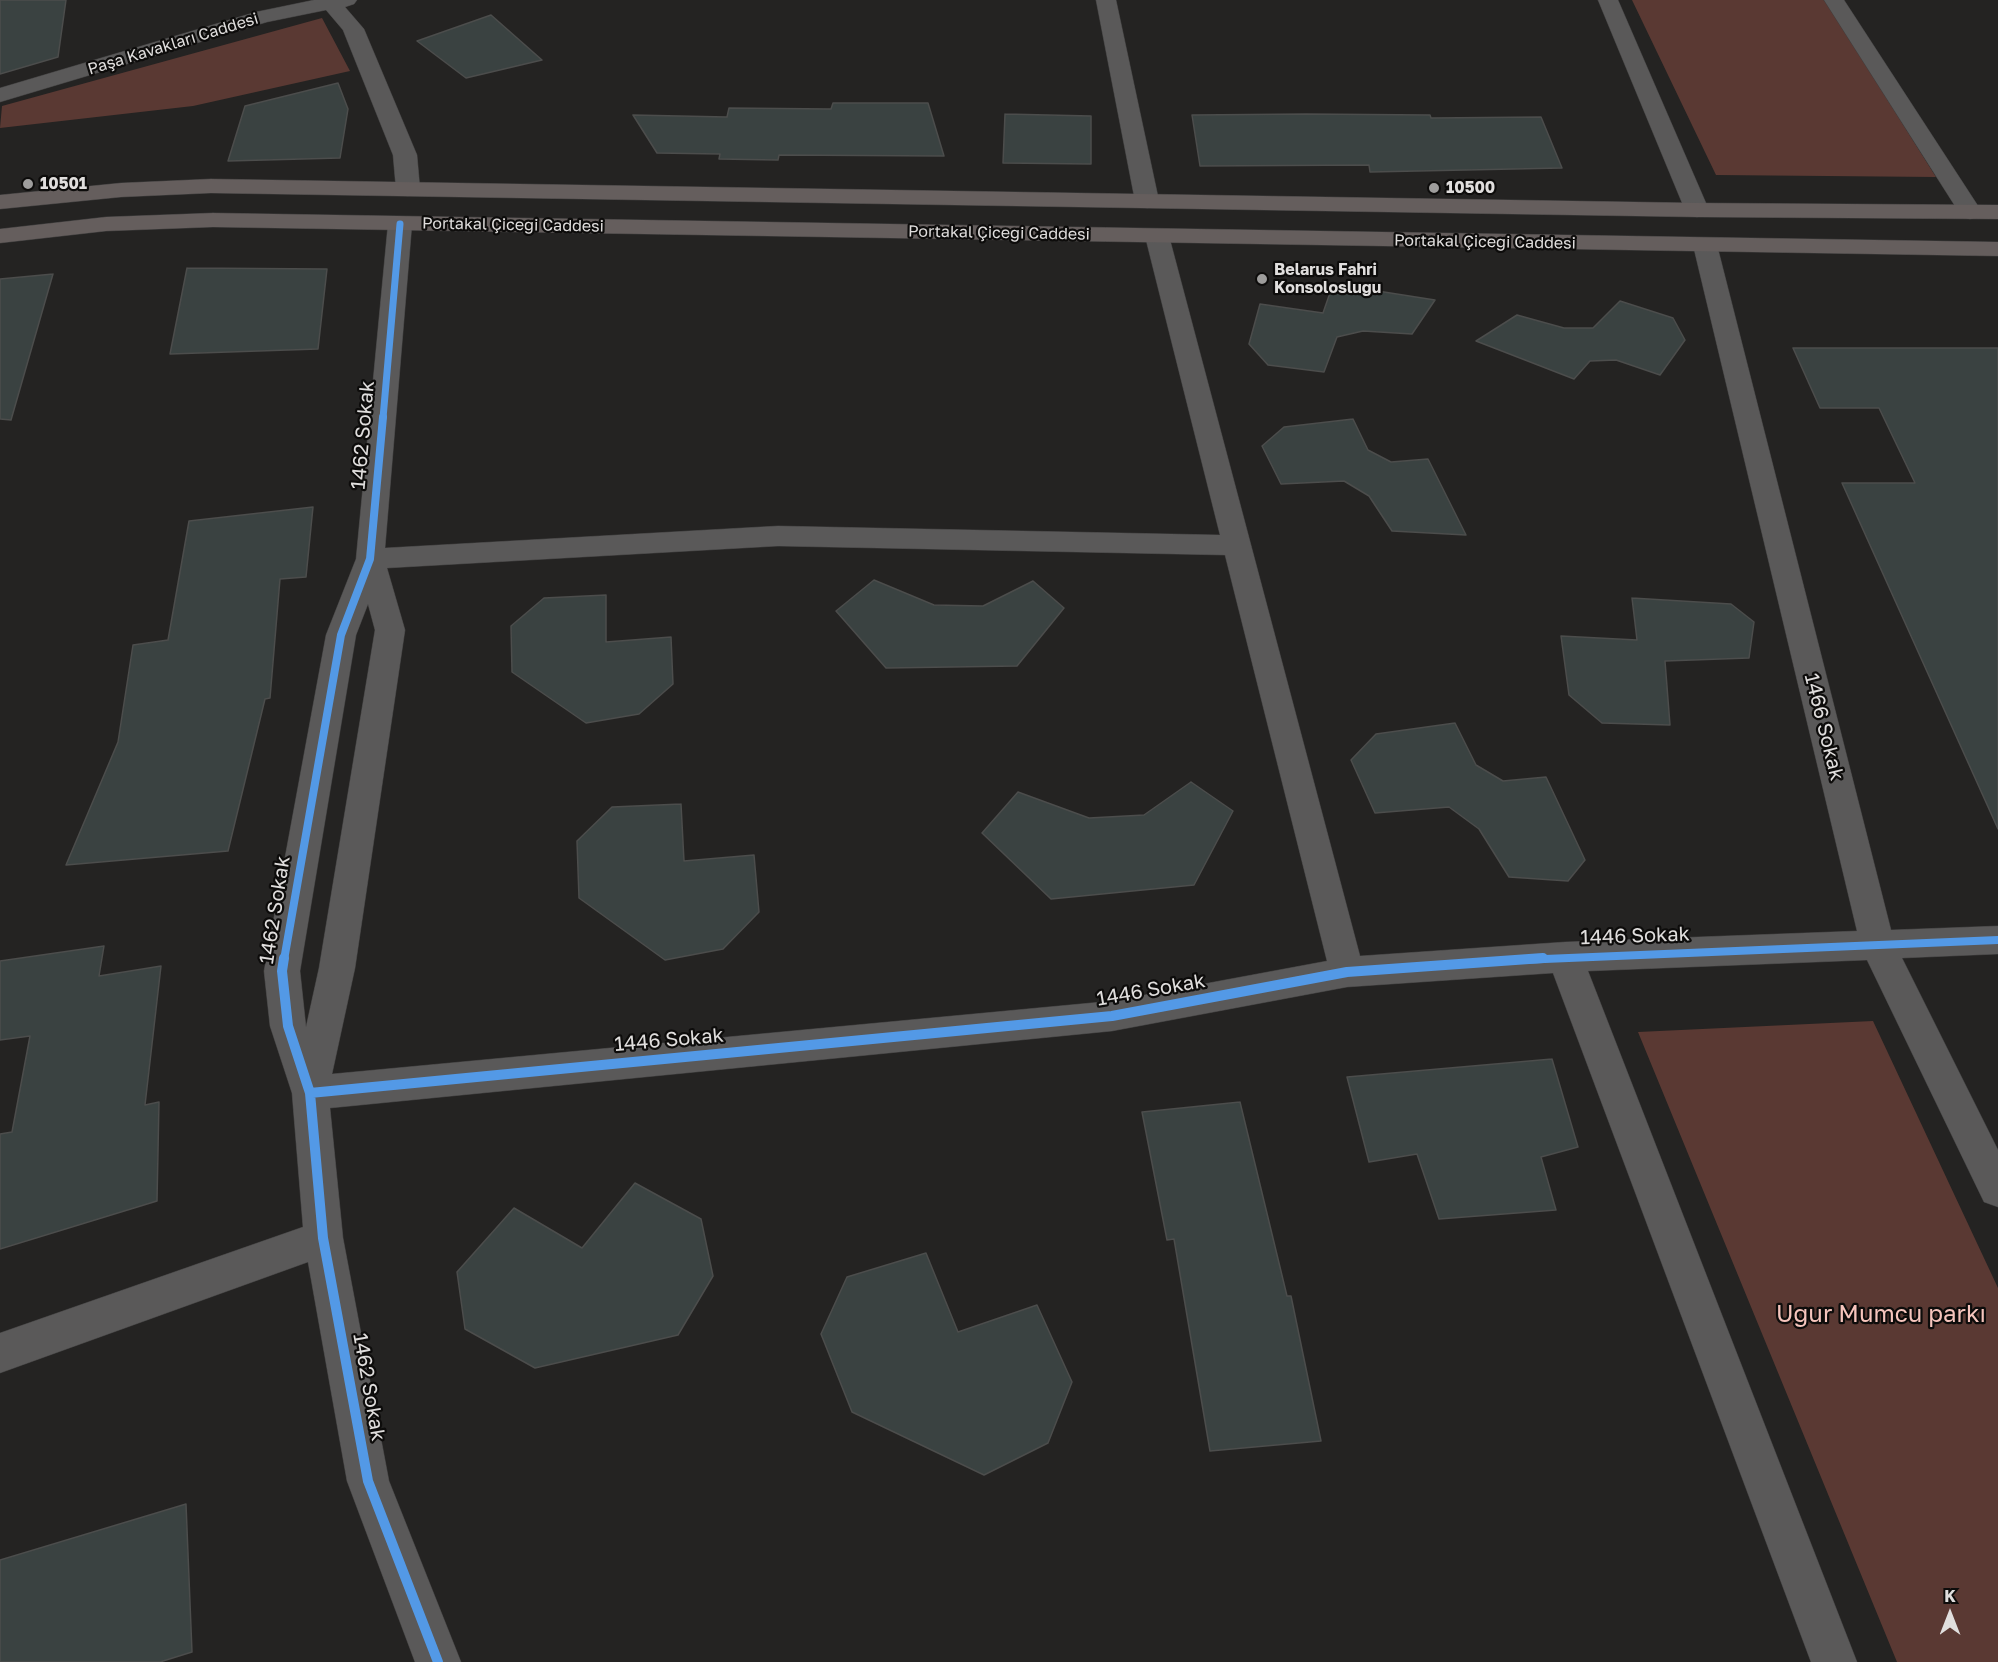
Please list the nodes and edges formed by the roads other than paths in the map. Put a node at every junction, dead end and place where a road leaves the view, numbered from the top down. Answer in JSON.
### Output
{"nodes":[{"id":1,"x":1106,"y":0,"type":"edge"},
{"id":2,"x":1608,"y":0,"type":"edge"},
{"id":3,"x":1834,"y":0,"type":"edge"},
{"id":4,"x":336,"y":1,"type":"edge"},
{"id":5,"x":0,"y":95,"type":"edge"},
{"id":6,"x":408,"y":189,"type":"junction"},
{"id":7,"x":1147,"y":201,"type":"junction"},
{"id":8,"x":0,"y":202,"type":"edge"},
{"id":9,"x":1697,"y":210,"type":"junction"},
{"id":10,"x":1970,"y":212,"type":"junction"},
{"id":11,"x":1998,"y":212,"type":"edge"},
{"id":12,"x":400,"y":224,"type":"junction"},
{"id":13,"x":0,"y":236,"type":"edge"},
{"id":14,"x":1157,"y":236,"type":"junction"},
{"id":15,"x":1705,"y":245,"type":"junction"},
{"id":16,"x":1998,"y":249,"type":"edge"},
{"id":17,"x":1237,"y":546,"type":"junction"},
{"id":18,"x":370,"y":559,"type":"junction"},
{"id":19,"x":1998,"y":940,"type":"edge"},
{"id":20,"x":1877,"y":944,"type":"junction"},
{"id":21,"x":1566,"y":957,"type":"junction"},
{"id":22,"x":1347,"y":972,"type":"junction"},
{"id":23,"x":309,"y":1093,"type":"junction"},
{"id":24,"x":1998,"y":1189,"type":"edge"},
{"id":25,"x":323,"y":1238,"type":"junction"},
{"id":26,"x":0,"y":1353,"type":"edge"},
{"id":27,"x":438,"y":1662,"type":"edge"},
{"id":28,"x":1834,"y":1662,"type":"edge"}],
"edges":[{"from":1,"to":7,"type":"street"},
{"from":2,"to":9,"type":"street"},
{"from":3,"to":10,"type":"street"},
{"from":4,"to":5,"type":"street","name":"Paşa Kavakları Caddesi"},
{"from":4,"to":6,"type":"street"},
{"from":6,"to":7,"type":"main road","name":"Portakal Çiceği Caddesi"},
{"from":6,"to":8,"type":"main road","name":"Portakal Çiceği Caddesi"},
{"from":7,"to":9,"type":"main road","name":"Portakal Çiceği Caddesi"},
{"from":9,"to":10,"type":"main road","name":"Portakal Çiceği Caddesi"},
{"from":10,"to":11,"type":"main road","name":"Portakal Çiceği Caddesi"},
{"from":12,"to":13,"type":"main road","name":"Portakal Çiceği Caddesi"},
{"from":12,"to":14,"type":"main road","name":"Portakal Çiceği Caddesi"},
{"from":12,"to":18,"type":"street","name":"1462 Sokak"},
{"from":14,"to":15,"type":"main road","name":"Portakal Çiceği Caddesi"},
{"from":14,"to":17,"type":"street"},
{"from":15,"to":16,"type":"main road","name":"Portakal Çiceği Caddesi"},
{"from":15,"to":20,"type":"street","name":"1466 Sokak"},
{"from":17,"to":18,"type":"street"},
{"from":17,"to":22,"type":"street"},
{"from":18,"to":23,"type":"street","name":"1462 Sokak"},
{"from":18,"to":23,"type":"street","name":"1462 Sokak"},
{"from":19,"to":20,"type":"street","name":"1446 Sokak"},
{"from":20,"to":21,"type":"street","name":"1446 Sokak"},
{"from":20,"to":24,"type":"street","name":"1466 Sokak"},
{"from":21,"to":22,"type":"street","name":"1446 Sokak"},
{"from":21,"to":28,"type":"street"},
{"from":22,"to":23,"type":"street","name":"1446 Sokak"},
{"from":23,"to":25,"type":"street","name":"1462 Sokak"},
{"from":25,"to":26,"type":"street"},
{"from":25,"to":27,"type":"street","name":"1462 Sokak"}]}
